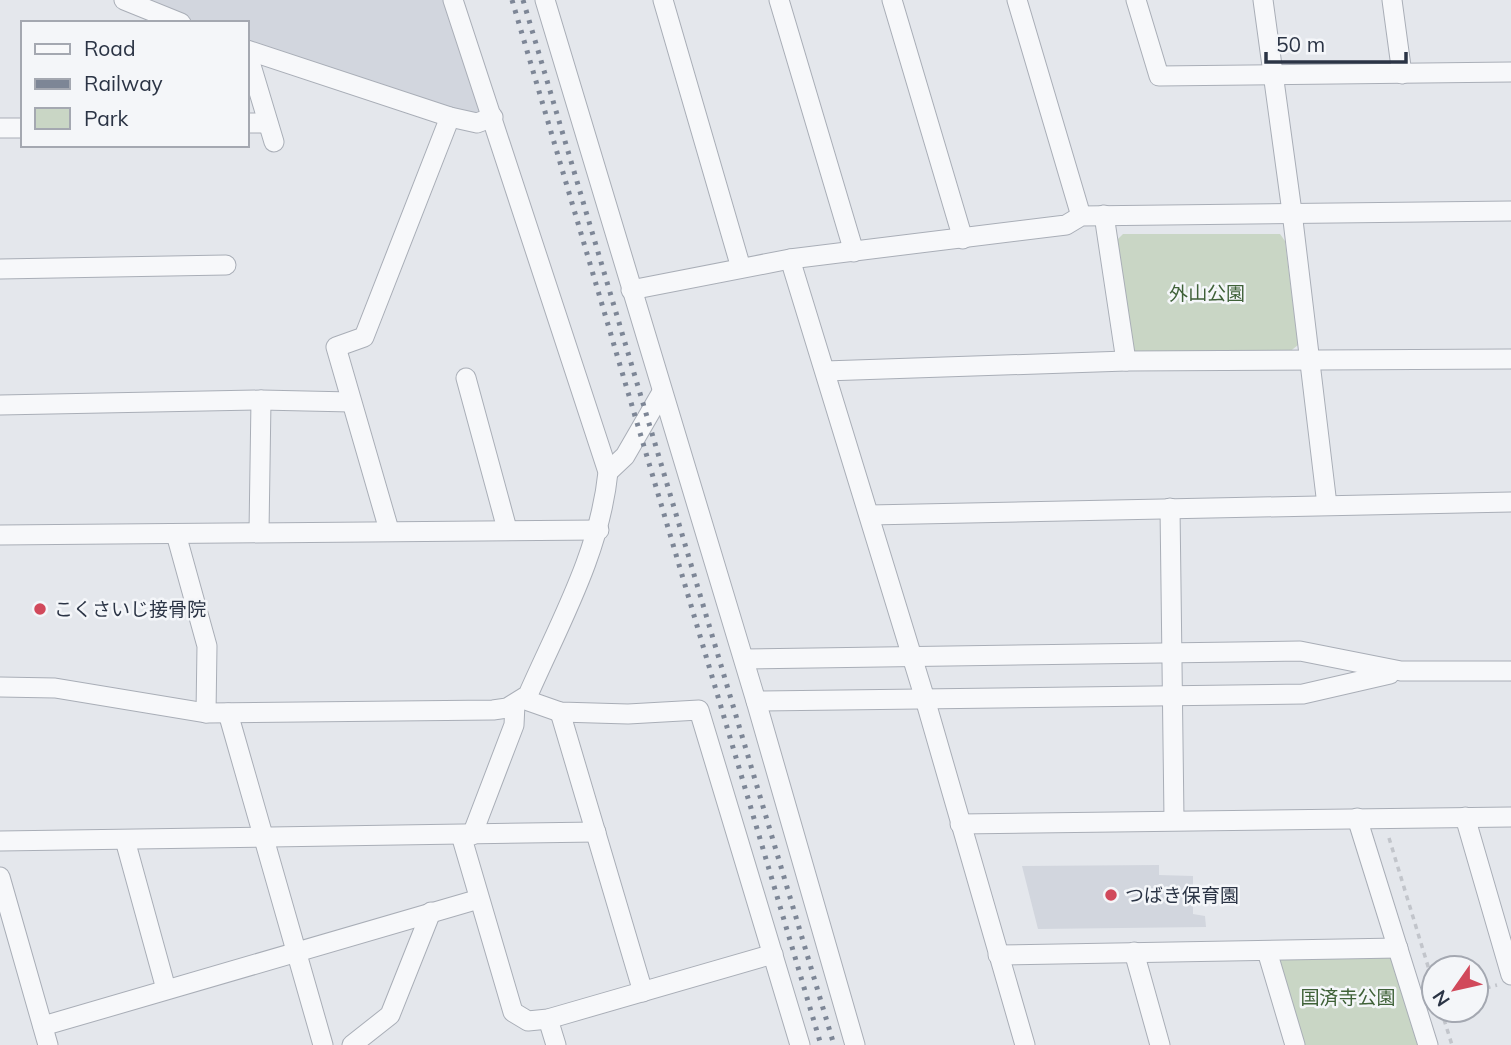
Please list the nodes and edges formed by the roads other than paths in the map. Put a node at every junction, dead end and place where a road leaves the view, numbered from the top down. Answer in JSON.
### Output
{"nodes":[{"id":1,"x":124,"y":0,"type":"edge"},
{"id":2,"x":453,"y":0,"type":"edge"},
{"id":3,"x":545,"y":0,"type":"edge"},
{"id":4,"x":663,"y":0,"type":"edge"},
{"id":5,"x":779,"y":0,"type":"edge"},
{"id":6,"x":892,"y":0,"type":"edge"},
{"id":7,"x":1017,"y":0,"type":"edge"},
{"id":8,"x":1136,"y":0,"type":"edge"},
{"id":9,"x":1263,"y":0,"type":"edge"},
{"id":10,"x":1392,"y":0,"type":"edge"},
{"id":11,"x":176,"y":21,"type":"edge"},
{"id":12,"x":248,"y":51,"type":"edge"},
{"id":13,"x":248,"y":54,"type":"edge"},
{"id":14,"x":1511,"y":72,"type":"edge"},
{"id":15,"x":1402,"y":74,"type":"junction"},
{"id":16,"x":1272,"y":75,"type":"junction"},
{"id":17,"x":450,"y":117,"type":"junction"},
{"id":18,"x":493,"y":117,"type":"junction"},
{"id":19,"x":248,"y":123,"type":"edge"},
{"id":20,"x":0,"y":128,"type":"edge"},
{"id":21,"x":21,"y":128,"type":"edge"},
{"id":22,"x":1511,"y":211,"type":"edge"},
{"id":23,"x":1292,"y":212,"type":"junction"},
{"id":24,"x":1104,"y":215,"type":"junction"},
{"id":25,"x":1081,"y":216,"type":"junction"},
{"id":26,"x":963,"y":239,"type":"junction"},
{"id":27,"x":854,"y":252,"type":"junction"},
{"id":28,"x":790,"y":259,"type":"junction"},
{"id":29,"x":226,"y":265,"type":"dead end"},
{"id":30,"x":741,"y":268,"type":"junction"},
{"id":31,"x":0,"y":269,"type":"edge"},
{"id":32,"x":631,"y":290,"type":"junction"},
{"id":33,"x":1511,"y":359,"type":"edge"},
{"id":34,"x":1308,"y":361,"type":"junction"},
{"id":35,"x":1126,"y":362,"type":"junction"},
{"id":36,"x":825,"y":371,"type":"junction"},
{"id":37,"x":466,"y":378,"type":"dead end"},
{"id":38,"x":662,"y":392,"type":"junction"},
{"id":39,"x":261,"y":400,"type":"junction"},
{"id":40,"x":351,"y":402,"type":"junction"},
{"id":41,"x":0,"y":405,"type":"edge"},
{"id":42,"x":608,"y":472,"type":"junction"},
{"id":43,"x":1511,"y":502,"type":"edge"},
{"id":44,"x":1326,"y":505,"type":"junction"},
{"id":45,"x":1170,"y":508,"type":"junction"},
{"id":46,"x":869,"y":515,"type":"junction"},
{"id":47,"x":507,"y":529,"type":"junction"},
{"id":48,"x":389,"y":530,"type":"junction"},
{"id":49,"x":599,"y":530,"type":"junction"},
{"id":50,"x":259,"y":532,"type":"junction"},
{"id":51,"x":176,"y":534,"type":"junction"},
{"id":52,"x":0,"y":535,"type":"edge"},
{"id":53,"x":1172,"y":653,"type":"junction"},
{"id":54,"x":911,"y":656,"type":"junction"},
{"id":55,"x":744,"y":659,"type":"junction"},
{"id":56,"x":1401,"y":671,"type":"junction"},
{"id":57,"x":1511,"y":671,"type":"edge"},
{"id":58,"x":0,"y":687,"type":"edge"},
{"id":59,"x":1174,"y":697,"type":"junction"},
{"id":60,"x":925,"y":699,"type":"junction"},
{"id":61,"x":519,"y":701,"type":"junction"},
{"id":62,"x":756,"y":701,"type":"junction"},
{"id":63,"x":560,"y":712,"type":"junction"},
{"id":64,"x":206,"y":713,"type":"junction"},
{"id":65,"x":228,"y":713,"type":"junction"},
{"id":66,"x":1465,"y":817,"type":"junction"},
{"id":67,"x":1511,"y":817,"type":"edge"},
{"id":68,"x":1357,"y":818,"type":"junction"},
{"id":69,"x":1174,"y":820,"type":"junction"},
{"id":70,"x":960,"y":824,"type":"junction"},
{"id":71,"x":596,"y":832,"type":"junction"},
{"id":72,"x":467,"y":835,"type":"junction"},
{"id":73,"x":262,"y":836,"type":"junction"},
{"id":74,"x":125,"y":840,"type":"junction"},
{"id":75,"x":0,"y":841,"type":"edge"},
{"id":76,"x":0,"y":877,"type":"edge"},
{"id":77,"x":480,"y":898,"type":"junction"},
{"id":78,"x":431,"y":912,"type":"junction"},
{"id":79,"x":1398,"y":948,"type":"junction"},
{"id":80,"x":1267,"y":950,"type":"junction"},
{"id":81,"x":296,"y":951,"type":"junction"},
{"id":82,"x":1134,"y":952,"type":"junction"},
{"id":83,"x":773,"y":954,"type":"junction"},
{"id":84,"x":999,"y":955,"type":"junction"},
{"id":85,"x":1505,"y":980,"type":"edge"},
{"id":86,"x":166,"y":989,"type":"junction"},
{"id":87,"x":643,"y":992,"type":"junction"},
{"id":88,"x":548,"y":1019,"type":"junction"},
{"id":89,"x":46,"y":1036,"type":"edge"},
{"id":90,"x":323,"y":1045,"type":"edge"},
{"id":91,"x":352,"y":1045,"type":"edge"},
{"id":92,"x":556,"y":1045,"type":"edge"},
{"id":93,"x":800,"y":1045,"type":"edge"},
{"id":94,"x":855,"y":1045,"type":"edge"},
{"id":95,"x":1025,"y":1045,"type":"edge"},
{"id":96,"x":1160,"y":1045,"type":"edge"},
{"id":97,"x":1295,"y":1045,"type":"edge"},
{"id":98,"x":1428,"y":1045,"type":"edge"}],
"edges":[{"from":1,"to":11,"type":"street"},
{"from":2,"to":18,"type":"street"},
{"from":3,"to":32,"type":"street"},
{"from":4,"to":30,"type":"street"},
{"from":5,"to":27,"type":"street"},
{"from":6,"to":26,"type":"street"},
{"from":7,"to":25,"type":"street"},
{"from":8,"to":16,"type":"street"},
{"from":9,"to":16,"type":"street"},
{"from":10,"to":15,"type":"street"},
{"from":12,"to":17,"type":"street"},
{"from":13,"to":19,"type":"street"},
{"from":14,"to":15,"type":"street"},
{"from":15,"to":16,"type":"street"},
{"from":16,"to":23,"type":"street"},
{"from":17,"to":18,"type":"street"},
{"from":17,"to":40,"type":"street"},
{"from":18,"to":42,"type":"street"},
{"from":20,"to":21,"type":"street"},
{"from":22,"to":23,"type":"street"},
{"from":23,"to":24,"type":"street"},
{"from":23,"to":34,"type":"street"},
{"from":24,"to":25,"type":"street"},
{"from":24,"to":35,"type":"street"},
{"from":25,"to":26,"type":"street"},
{"from":26,"to":27,"type":"street"},
{"from":27,"to":28,"type":"street"},
{"from":28,"to":30,"type":"street"},
{"from":28,"to":36,"type":"street"},
{"from":29,"to":31,"type":"street"},
{"from":30,"to":32,"type":"street"},
{"from":32,"to":38,"type":"street"},
{"from":33,"to":34,"type":"street"},
{"from":34,"to":35,"type":"street"},
{"from":34,"to":44,"type":"street"},
{"from":35,"to":36,"type":"street"},
{"from":36,"to":46,"type":"street"},
{"from":37,"to":47,"type":"street"},
{"from":38,"to":42,"type":"street"},
{"from":38,"to":55,"type":"street"},
{"from":39,"to":40,"type":"street"},
{"from":39,"to":41,"type":"street"},
{"from":39,"to":50,"type":"street"},
{"from":40,"to":48,"type":"street"},
{"from":42,"to":49,"type":"street"},
{"from":43,"to":44,"type":"street"},
{"from":44,"to":45,"type":"street"},
{"from":45,"to":46,"type":"street"},
{"from":45,"to":53,"type":"street"},
{"from":46,"to":54,"type":"street"},
{"from":47,"to":48,"type":"street"},
{"from":47,"to":49,"type":"street"},
{"from":48,"to":50,"type":"street"},
{"from":49,"to":61,"type":"street"},
{"from":50,"to":51,"type":"street"},
{"from":51,"to":52,"type":"street"},
{"from":51,"to":64,"type":"street"},
{"from":53,"to":54,"type":"street"},
{"from":53,"to":56,"type":"street"},
{"from":53,"to":59,"type":"street"},
{"from":54,"to":55,"type":"street"},
{"from":54,"to":60,"type":"street"},
{"from":55,"to":62,"type":"street"},
{"from":56,"to":57,"type":"street"},
{"from":56,"to":59,"type":"street"},
{"from":58,"to":64,"type":"street"},
{"from":59,"to":60,"type":"street"},
{"from":59,"to":69,"type":"street"},
{"from":60,"to":62,"type":"street"},
{"from":60,"to":70,"type":"street"},
{"from":61,"to":63,"type":"street"},
{"from":61,"to":65,"type":"street"},
{"from":61,"to":72,"type":"street"},
{"from":62,"to":94,"type":"street"},
{"from":63,"to":71,"type":"street"},
{"from":63,"to":83,"type":"street"},
{"from":64,"to":65,"type":"street"},
{"from":65,"to":73,"type":"street"},
{"from":66,"to":67,"type":"street"},
{"from":66,"to":68,"type":"street"},
{"from":66,"to":85,"type":"street"},
{"from":68,"to":69,"type":"street"},
{"from":68,"to":79,"type":"street"},
{"from":69,"to":70,"type":"street"},
{"from":70,"to":84,"type":"street"},
{"from":71,"to":72,"type":"street"},
{"from":71,"to":87,"type":"street"},
{"from":72,"to":73,"type":"street"},
{"from":72,"to":77,"type":"street"},
{"from":73,"to":74,"type":"street"},
{"from":73,"to":81,"type":"street"},
{"from":74,"to":75,"type":"street"},
{"from":74,"to":86,"type":"street"},
{"from":76,"to":89,"type":"street"},
{"from":77,"to":78,"type":"street"},
{"from":77,"to":88,"type":"street"},
{"from":78,"to":81,"type":"street"},
{"from":78,"to":91,"type":"street"},
{"from":79,"to":80,"type":"street"},
{"from":79,"to":98,"type":"street"},
{"from":80,"to":82,"type":"street"},
{"from":80,"to":97,"type":"street"},
{"from":81,"to":86,"type":"street"},
{"from":81,"to":90,"type":"street"},
{"from":82,"to":84,"type":"street"},
{"from":82,"to":96,"type":"street"},
{"from":83,"to":87,"type":"street"},
{"from":83,"to":93,"type":"street"},
{"from":84,"to":95,"type":"street"},
{"from":86,"to":89,"type":"street"},
{"from":87,"to":88,"type":"street"},
{"from":88,"to":92,"type":"street"}]}
